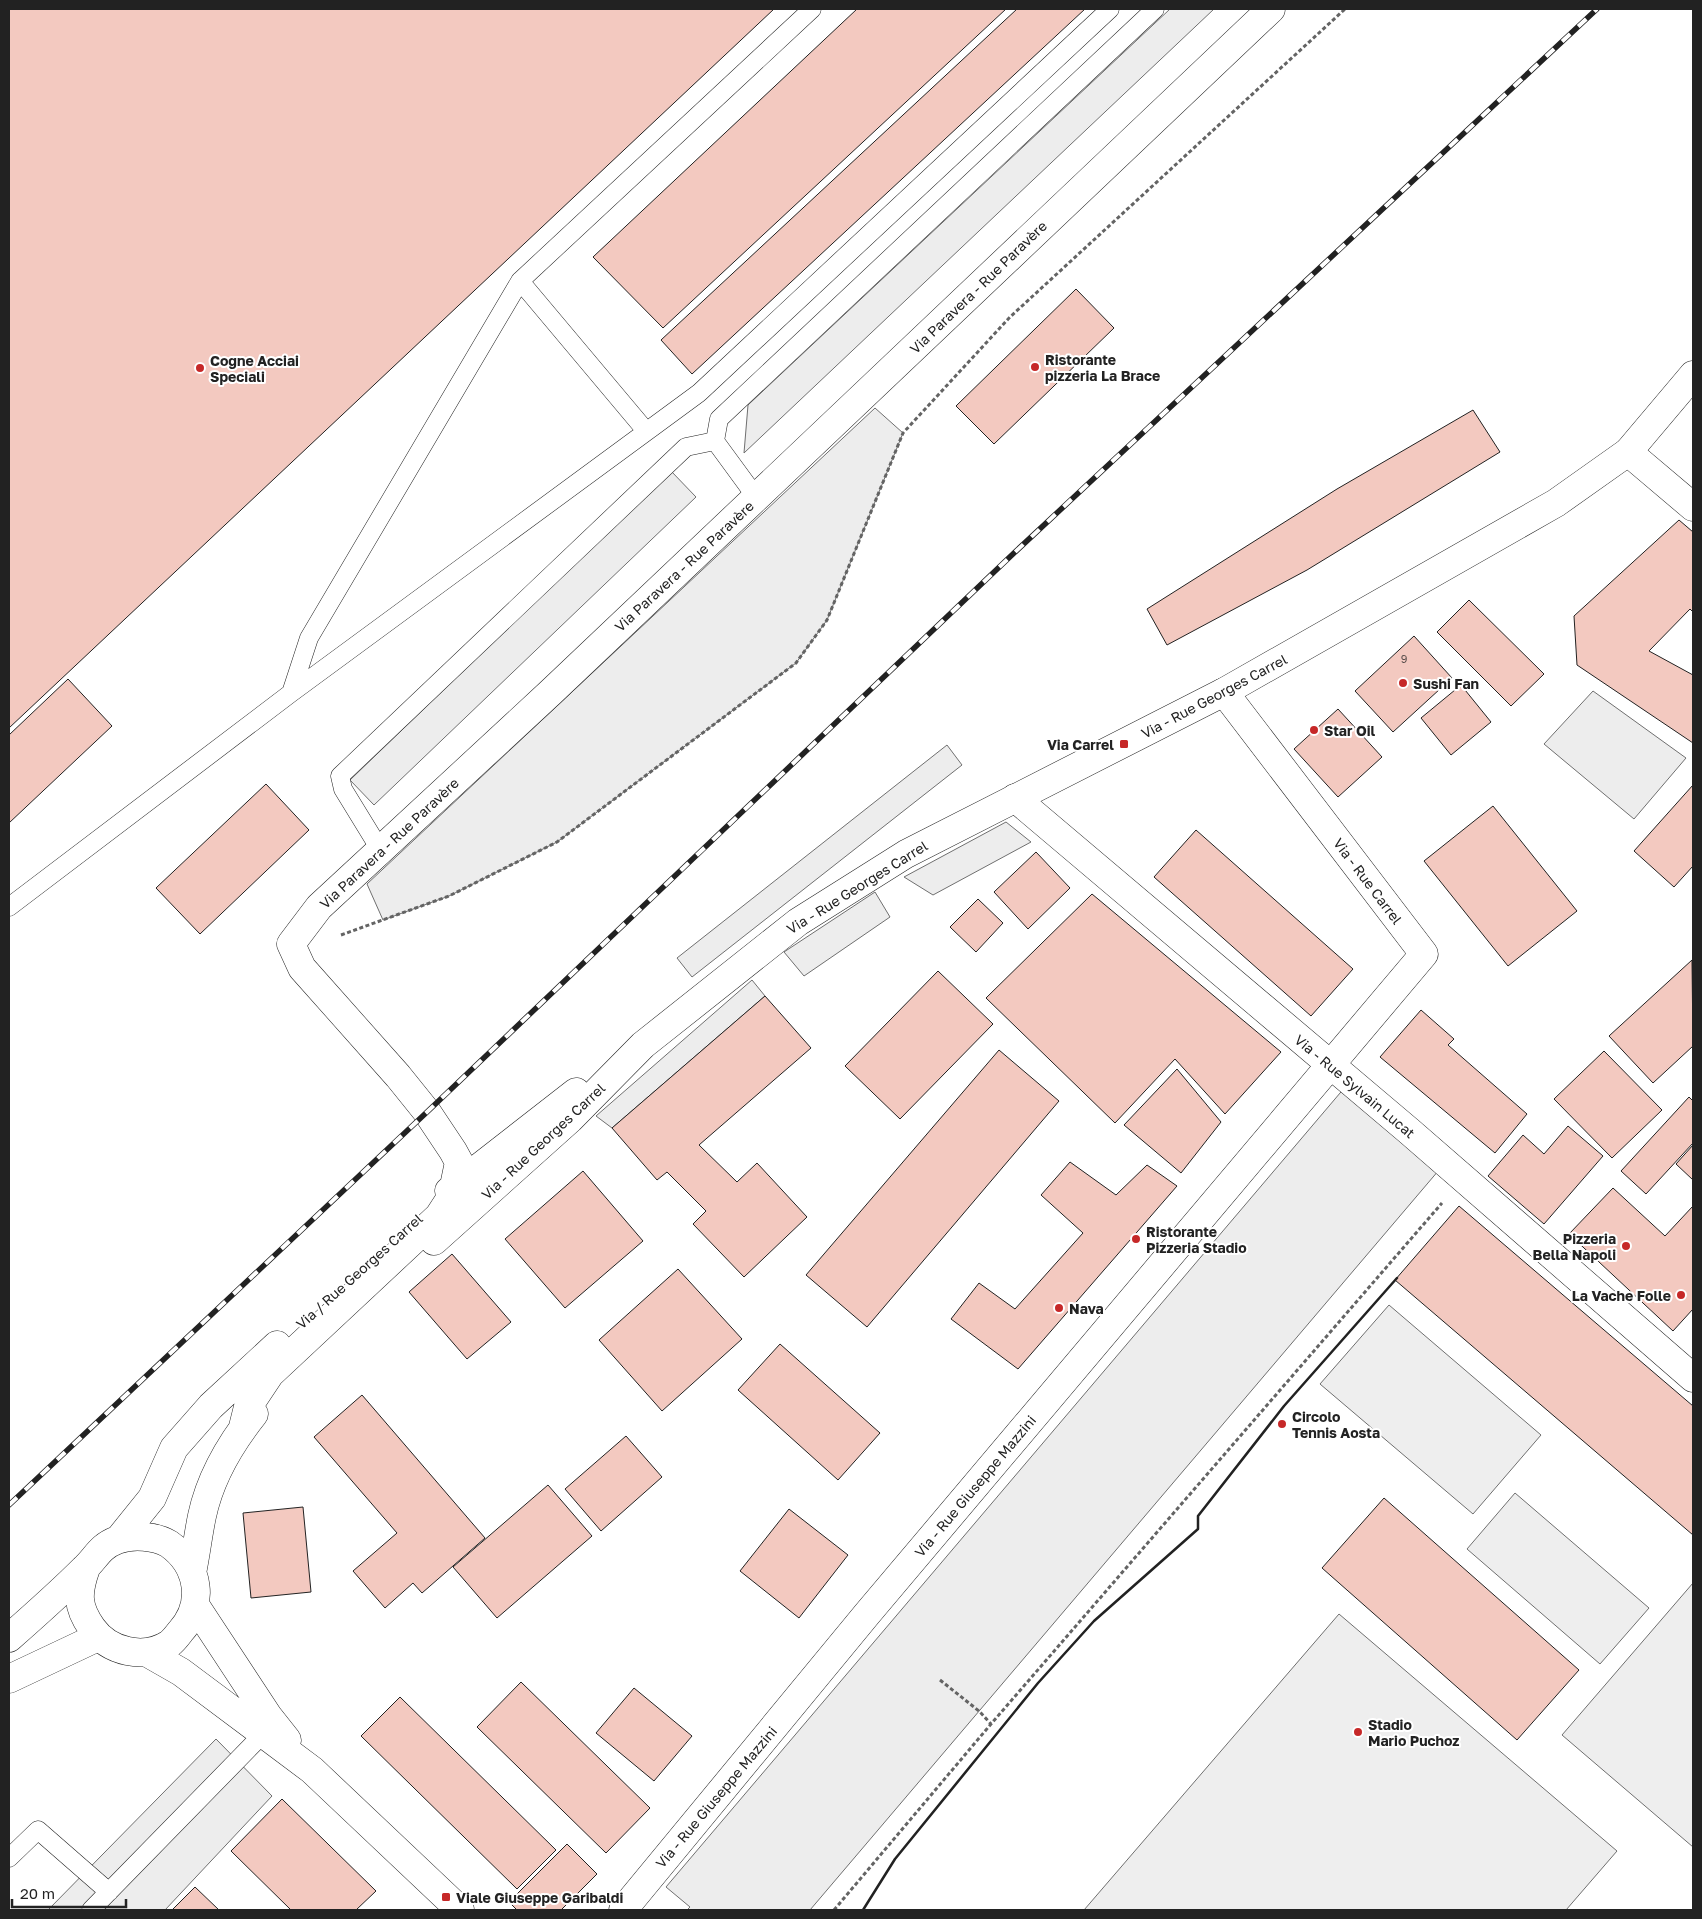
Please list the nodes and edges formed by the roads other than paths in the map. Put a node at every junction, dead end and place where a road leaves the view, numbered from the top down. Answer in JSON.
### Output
{"nodes":[{"id":1,"x":812,"y":9,"type":"edge"},
{"id":2,"x":1110,"y":9,"type":"edge"},
{"id":3,"x":1155,"y":9,"type":"edge"},
{"id":4,"x":1271,"y":9,"type":"edge"},
{"id":5,"x":520,"y":281,"type":"junction"},
{"id":6,"x":1693,"y":376,"type":"edge"},
{"id":7,"x":646,"y":431,"type":"junction"},
{"id":8,"x":715,"y":441,"type":"junction"},
{"id":9,"x":1628,"y":452,"type":"junction"},
{"id":10,"x":756,"y":497,"type":"junction"},
{"id":11,"x":1693,"y":508,"type":"edge"},
{"id":12,"x":1224,"y":692,"type":"junction"},
{"id":13,"x":291,"y":693,"type":"junction"},
{"id":14,"x":1015,"y":798,"type":"junction"},
{"id":15,"x":381,"y":851,"type":"junction"},
{"id":16,"x":9,"y":907,"type":"edge"},
{"id":17,"x":643,"y":1045,"type":"junction"},
{"id":18,"x":1331,"y":1065,"type":"junction"},
{"id":19,"x":524,"y":1132,"type":"junction"},
{"id":20,"x":453,"y":1151,"type":"junction"},
{"id":21,"x":454,"y":1187,"type":"junction"},
{"id":22,"x":1692,"y":1375,"type":"edge"},
{"id":23,"x":243,"y":1427,"type":"junction"},
{"id":24,"x":119,"y":1539,"type":"junction"},
{"id":25,"x":86,"y":1568,"type":"junction"},
{"id":26,"x":192,"y":1573,"type":"junction"},
{"id":27,"x":195,"y":1605,"type":"junction"},
{"id":28,"x":98,"y":1637,"type":"junction"},
{"id":29,"x":9,"y":1638,"type":"edge"},
{"id":30,"x":146,"y":1652,"type":"junction"},
{"id":31,"x":9,"y":1679,"type":"edge"},
{"id":32,"x":262,"y":1734,"type":"junction"},
{"id":33,"x":312,"y":1770,"type":"junction"},
{"id":34,"x":9,"y":1858,"type":"edge"},
{"id":35,"x":109,"y":1892,"type":"junction"},
{"id":36,"x":91,"y":1910,"type":"edge"},
{"id":37,"x":460,"y":1910,"type":"edge"},
{"id":38,"x":622,"y":1910,"type":"edge"}],
"edges":[{"from":1,"to":5,"type":"lane"},
{"from":2,"to":7,"type":"lane"},
{"from":3,"to":8,"type":"lane"},
{"from":4,"to":10,"type":"street","name":"Via Paravera - Rue Paravère"},
{"from":5,"to":7,"type":"lane"},
{"from":5,"to":13,"type":"lane"},
{"from":6,"to":9,"type":"street"},
{"from":7,"to":13,"type":"lane"},
{"from":8,"to":10,"type":"lane"},
{"from":8,"to":15,"type":"lane"},
{"from":9,"to":11,"type":"street"},
{"from":9,"to":12,"type":"street","name":"Via - Rue Georges Carrel"},
{"from":10,"to":15,"type":"street","name":"Via Paravera - Rue Paravère"},
{"from":12,"to":14,"type":"street","name":"Via - Rue Georges Carrel"},
{"from":12,"to":18,"type":"street","name":"Via - Rue Carrel"},
{"from":13,"to":16,"type":"lane"},
{"from":14,"to":17,"type":"street","name":"Via - Rue Georges Carrel"},
{"from":14,"to":18,"type":"street","name":"Via - Rue Sylvain Lucat"},
{"from":15,"to":20,"type":"street","name":"Via Paravera - Rue Paravère"},
{"from":17,"to":19,"type":"street","name":"Via / Rue Georges Carrel"},
{"from":17,"to":23,"type":"street","name":"Via - Rue Georges Carrel"},
{"from":18,"to":22,"type":"street","name":"Via - Rue Sylvain Lucat"},
{"from":18,"to":38,"type":"street","name":"Via - Rue Giuseppe Mazzini"},
{"from":19,"to":20,"type":"street"},
{"from":19,"to":21,"type":"street","name":"Via / Rue Georges Carrel"},
{"from":20,"to":21,"type":"street"},
{"from":21,"to":23,"type":"street"},
{"from":21,"to":24,"type":"street","name":"Via / Rue Georges Carrel"},
{"from":23,"to":26,"type":"street","name":"Via - Rue Georges Carrel"},
{"from":24,"to":25,"type":"street"},
{"from":24,"to":26,"type":"street"},
{"from":25,"to":28,"type":"street"},
{"from":25,"to":29,"type":"street"},
{"from":26,"to":27,"type":"street"},
{"from":27,"to":30,"type":"street"},
{"from":27,"to":33,"type":"street"},
{"from":28,"to":30,"type":"street"},
{"from":28,"to":31,"type":"street"},
{"from":30,"to":32,"type":"street"},
{"from":32,"to":33,"type":"street"},
{"from":32,"to":35,"type":"lane"},
{"from":33,"to":37,"type":"street"},
{"from":34,"to":35,"type":"lane"},
{"from":35,"to":36,"type":"lane"}]}
